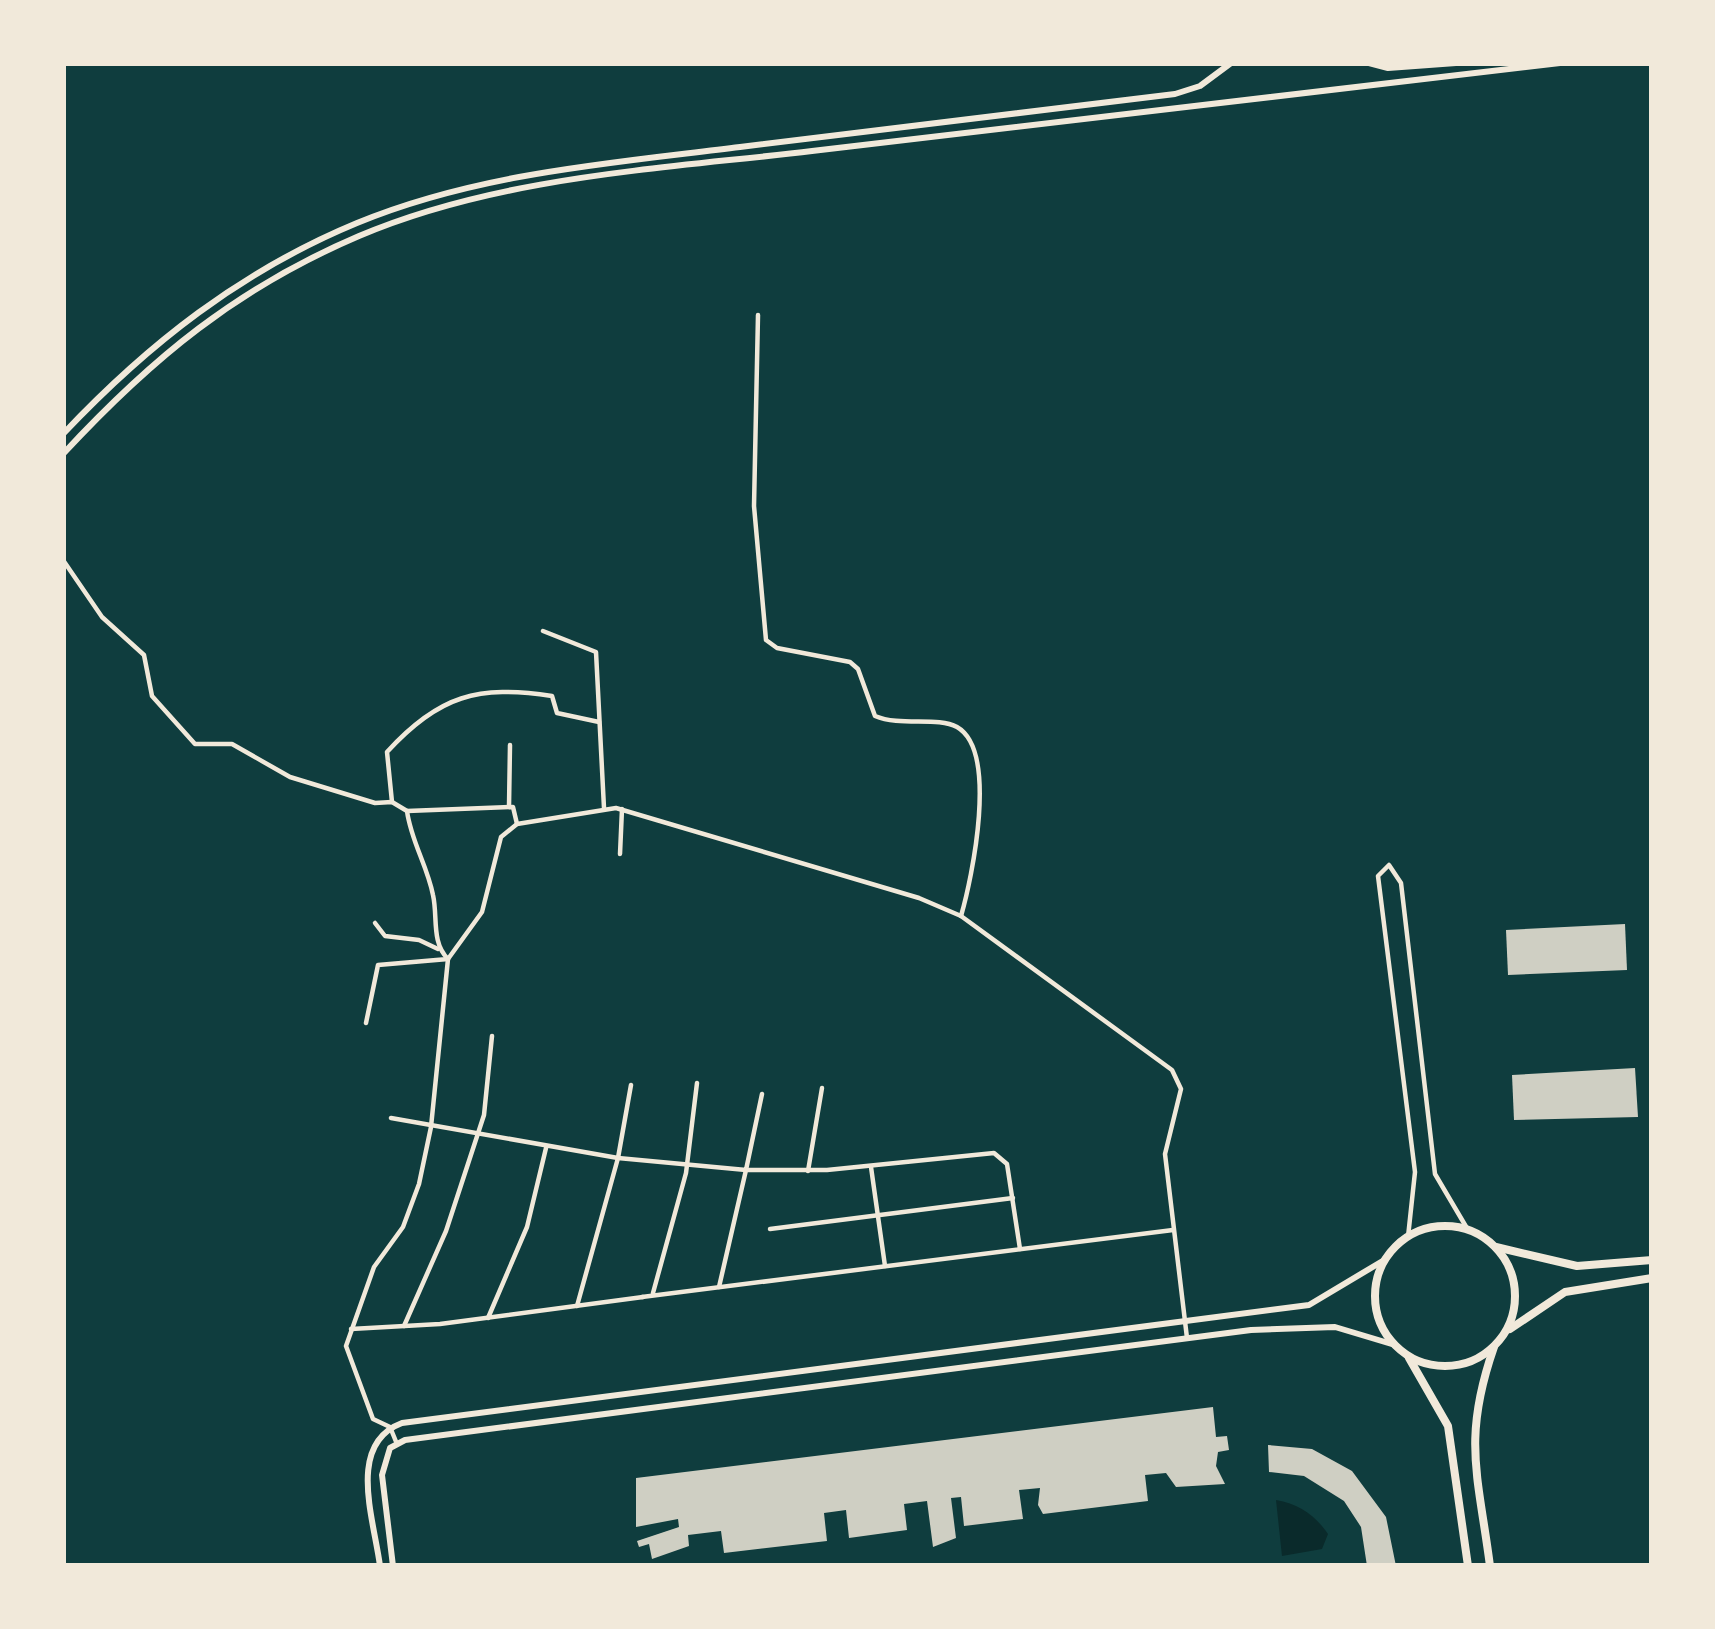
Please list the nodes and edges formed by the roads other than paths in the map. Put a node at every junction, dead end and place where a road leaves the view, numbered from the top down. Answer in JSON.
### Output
{"nodes":[{"id":1,"x":1231,"y":63,"type":"edge"},
{"id":2,"x":1456,"y":63,"type":"edge"},
{"id":3,"x":1560,"y":63,"type":"edge"},
{"id":4,"x":1376,"y":64,"type":"edge"},
{"id":5,"x":1200,"y":86,"type":"junction"},
{"id":6,"x":1202,"y":104,"type":"junction"},
{"id":7,"x":758,"y":315,"type":"dead end"},
{"id":8,"x":145,"y":350,"type":"junction"},
{"id":9,"x":153,"y":360,"type":"junction"},
{"id":10,"x":63,"y":434,"type":"edge"},
{"id":11,"x":63,"y":454,"type":"edge"},
{"id":12,"x":63,"y":560,"type":"edge"},
{"id":13,"x":543,"y":631,"type":"dead end"},
{"id":14,"x":598,"y":722,"type":"junction"},
{"id":15,"x":510,"y":745,"type":"dead end"},
{"id":16,"x":392,"y":802,"type":"junction"},
{"id":17,"x":509,"y":807,"type":"junction"},
{"id":18,"x":604,"y":808,"type":"junction"},
{"id":19,"x":622,"y":809,"type":"junction"},
{"id":20,"x":407,"y":811,"type":"junction"},
{"id":21,"x":517,"y":824,"type":"junction"},
{"id":22,"x":620,"y":854,"type":"dead end"},
{"id":23,"x":961,"y":916,"type":"junction"},
{"id":24,"x":375,"y":923,"type":"dead end"},
{"id":25,"x":438,"y":949,"type":"junction"},
{"id":26,"x":448,"y":959,"type":"junction"},
{"id":27,"x":367,"y":1023,"type":"dead end"},
{"id":28,"x":492,"y":1036,"type":"dead end"},
{"id":29,"x":697,"y":1083,"type":"dead end"},
{"id":30,"x":631,"y":1085,"type":"dead end"},
{"id":31,"x":822,"y":1088,"type":"dead end"},
{"id":32,"x":762,"y":1094,"type":"dead end"},
{"id":33,"x":391,"y":1118,"type":"dead end"},
{"id":34,"x":431,"y":1127,"type":"junction"},
{"id":35,"x":477,"y":1135,"type":"junction"},
{"id":36,"x":546,"y":1146,"type":"junction"},
{"id":37,"x":618,"y":1158,"type":"junction"},
{"id":38,"x":686,"y":1166,"type":"junction"},
{"id":39,"x":871,"y":1167,"type":"junction"},
{"id":40,"x":746,"y":1170,"type":"junction"},
{"id":41,"x":808,"y":1171,"type":"junction"},
{"id":42,"x":1013,"y":1198,"type":"junction"},
{"id":43,"x":879,"y":1214,"type":"junction"},
{"id":44,"x":770,"y":1229,"type":"dead end"},
{"id":45,"x":1174,"y":1230,"type":"junction"},
{"id":46,"x":1468,"y":1230,"type":"junction"},
{"id":47,"x":1408,"y":1237,"type":"junction"},
{"id":48,"x":1495,"y":1247,"type":"junction"},
{"id":49,"x":1020,"y":1249,"type":"junction"},
{"id":50,"x":1386,"y":1259,"type":"junction"},
{"id":51,"x":1652,"y":1260,"type":"edge"},
{"id":52,"x":885,"y":1266,"type":"junction"},
{"id":53,"x":1652,"y":1278,"type":"edge"},
{"id":54,"x":719,"y":1287,"type":"junction"},
{"id":55,"x":642,"y":1297,"type":"junction"},
{"id":56,"x":577,"y":1306,"type":"junction"},
{"id":57,"x":488,"y":1318,"type":"junction"},
{"id":58,"x":1184,"y":1322,"type":"junction"},
{"id":59,"x":404,"y":1326,"type":"junction"},
{"id":60,"x":351,"y":1329,"type":"junction"},
{"id":61,"x":1504,"y":1333,"type":"junction"},
{"id":62,"x":1187,"y":1340,"type":"junction"},
{"id":63,"x":1395,"y":1345,"type":"junction"},
{"id":64,"x":1495,"y":1346,"type":"junction"},
{"id":65,"x":1408,"y":1355,"type":"junction"},
{"id":66,"x":390,"y":1427,"type":"junction"},
{"id":67,"x":397,"y":1444,"type":"junction"},
{"id":68,"x":380,"y":1566,"type":"edge"},
{"id":69,"x":392,"y":1566,"type":"edge"},
{"id":70,"x":1468,"y":1566,"type":"edge"},
{"id":71,"x":1490,"y":1566,"type":"edge"}],
"edges":[{"from":1,"to":5,"type":"main road"},
{"from":2,"to":4,"type":"main road"},
{"from":3,"to":6,"type":"main road"},
{"from":5,"to":6,"type":"main road"},
{"from":5,"to":8,"type":"main road"},
{"from":6,"to":9,"type":"main road"},
{"from":7,"to":23,"type":"street"},
{"from":8,"to":9,"type":"main road"},
{"from":8,"to":10,"type":"main road"},
{"from":9,"to":11,"type":"main road"},
{"from":12,"to":16,"type":"street"},
{"from":13,"to":14,"type":"street"},
{"from":14,"to":16,"type":"street"},
{"from":14,"to":18,"type":"street"},
{"from":15,"to":17,"type":"street"},
{"from":16,"to":20,"type":"street"},
{"from":17,"to":20,"type":"street"},
{"from":17,"to":21,"type":"street"},
{"from":18,"to":19,"type":"street"},
{"from":18,"to":21,"type":"street"},
{"from":19,"to":22,"type":"street"},
{"from":19,"to":23,"type":"street"},
{"from":20,"to":25,"type":"street"},
{"from":21,"to":26,"type":"street"},
{"from":23,"to":45,"type":"street"},
{"from":24,"to":25,"type":"street"},
{"from":25,"to":26,"type":"street"},
{"from":26,"to":27,"type":"street"},
{"from":26,"to":34,"type":"street"},
{"from":28,"to":35,"type":"street"},
{"from":29,"to":38,"type":"street"},
{"from":30,"to":37,"type":"street"},
{"from":31,"to":41,"type":"street"},
{"from":32,"to":40,"type":"street"},
{"from":33,"to":34,"type":"street"},
{"from":34,"to":35,"type":"street"},
{"from":34,"to":60,"type":"street"},
{"from":35,"to":36,"type":"street"},
{"from":35,"to":59,"type":"street"},
{"from":36,"to":37,"type":"street"},
{"from":36,"to":57,"type":"street"},
{"from":37,"to":38,"type":"street"},
{"from":37,"to":56,"type":"street"},
{"from":38,"to":40,"type":"street"},
{"from":38,"to":55,"type":"street"},
{"from":39,"to":41,"type":"street"},
{"from":39,"to":42,"type":"street"},
{"from":39,"to":43,"type":"street"},
{"from":40,"to":41,"type":"street"},
{"from":40,"to":54,"type":"street"},
{"from":42,"to":43,"type":"street"},
{"from":42,"to":49,"type":"street"},
{"from":43,"to":44,"type":"street"},
{"from":43,"to":52,"type":"street"},
{"from":45,"to":49,"type":"street"},
{"from":45,"to":58,"type":"street"},
{"from":46,"to":47,"type":"main road"},
{"from":46,"to":47,"type":"street"},
{"from":46,"to":48,"type":"main road"},
{"from":47,"to":50,"type":"main road"},
{"from":48,"to":51,"type":"main road"},
{"from":48,"to":61,"type":"main road"},
{"from":49,"to":52,"type":"street"},
{"from":50,"to":58,"type":"main road"},
{"from":50,"to":63,"type":"main road"},
{"from":52,"to":54,"type":"street"},
{"from":53,"to":61,"type":"main road"},
{"from":54,"to":55,"type":"street"},
{"from":55,"to":56,"type":"street"},
{"from":56,"to":57,"type":"street"},
{"from":57,"to":59,"type":"street"},
{"from":58,"to":62,"type":"street"},
{"from":58,"to":66,"type":"main road"},
{"from":59,"to":60,"type":"street"},
{"from":60,"to":66,"type":"street"},
{"from":61,"to":64,"type":"main road"},
{"from":62,"to":63,"type":"main road"},
{"from":62,"to":67,"type":"main road"},
{"from":63,"to":65,"type":"main road"},
{"from":64,"to":65,"type":"main road"},
{"from":64,"to":71,"type":"main road"},
{"from":65,"to":70,"type":"main road"},
{"from":66,"to":67,"type":"street"},
{"from":66,"to":68,"type":"main road"},
{"from":67,"to":69,"type":"main road"}]}
